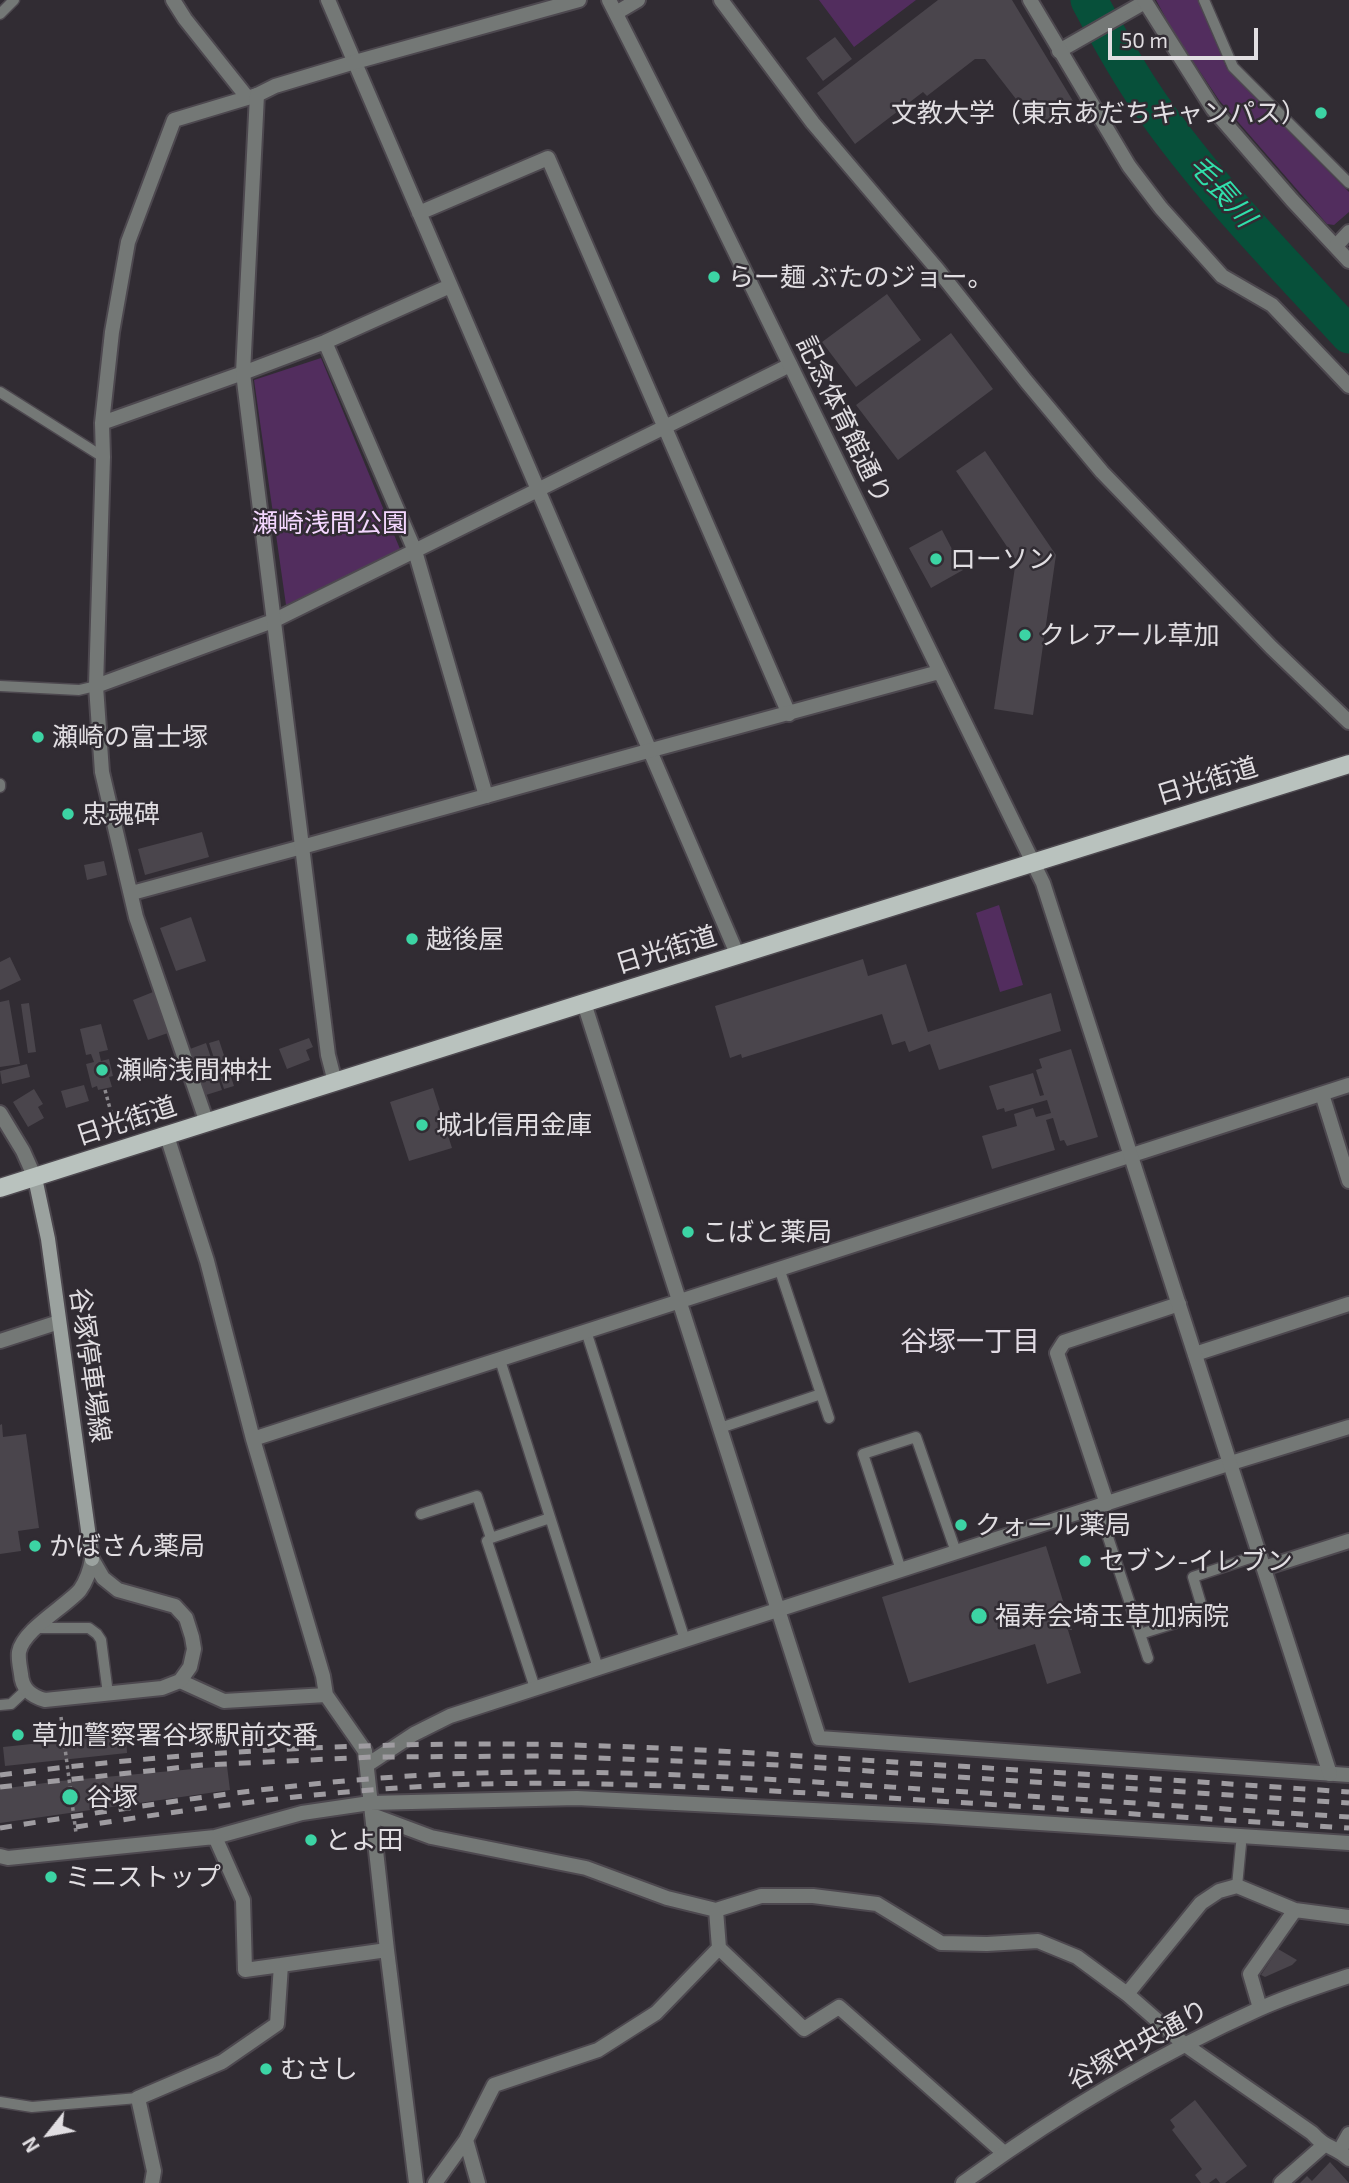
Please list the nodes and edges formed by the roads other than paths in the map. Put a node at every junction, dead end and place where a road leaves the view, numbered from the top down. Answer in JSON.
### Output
{"nodes":[{"id":1,"x":14,"y":0,"type":"edge"},
{"id":2,"x":173,"y":0,"type":"edge"},
{"id":3,"x":328,"y":0,"type":"edge"},
{"id":4,"x":579,"y":0,"type":"edge"},
{"id":5,"x":638,"y":0,"type":"edge"},
{"id":6,"x":721,"y":0,"type":"edge"},
{"id":7,"x":1030,"y":0,"type":"edge"},
{"id":8,"x":1204,"y":0,"type":"edge"},
{"id":9,"x":1140,"y":4,"type":"edge"},
{"id":10,"x":612,"y":6,"type":"edge"},
{"id":11,"x":1,"y":10,"type":"edge"},
{"id":12,"x":1063,"y":49,"type":"junction"},
{"id":13,"x":355,"y":62,"type":"junction"},
{"id":14,"x":252,"y":96,"type":"junction"},
{"id":15,"x":1349,"y":183,"type":"edge"},
{"id":16,"x":419,"y":213,"type":"junction"},
{"id":17,"x":1349,"y":232,"type":"edge"},
{"id":18,"x":1336,"y":246,"type":"junction"},
{"id":19,"x":1349,"y":261,"type":"edge"},
{"id":20,"x":450,"y":286,"type":"junction"},
{"id":21,"x":325,"y":342,"type":"junction"},
{"id":22,"x":789,"y":365,"type":"junction"},
{"id":23,"x":243,"y":373,"type":"junction"},
{"id":24,"x":1349,"y":386,"type":"edge"},
{"id":25,"x":0,"y":392,"type":"edge"},
{"id":26,"x":102,"y":423,"type":"junction"},
{"id":27,"x":666,"y":427,"type":"junction"},
{"id":28,"x":103,"y":457,"type":"junction"},
{"id":29,"x":538,"y":489,"type":"junction"},
{"id":30,"x":415,"y":551,"type":"junction"},
{"id":31,"x":273,"y":621,"type":"junction"},
{"id":32,"x":939,"y":672,"type":"junction"},
{"id":33,"x":0,"y":685,"type":"edge"},
{"id":34,"x":96,"y":686,"type":"junction"},
{"id":35,"x":789,"y":713,"type":"junction"},
{"id":36,"x":1349,"y":722,"type":"edge"},
{"id":37,"x":648,"y":751,"type":"junction"},
{"id":38,"x":1349,"y":764,"type":"edge"},
{"id":39,"x":486,"y":796,"type":"junction"},
{"id":40,"x":302,"y":847,"type":"junction"},
{"id":41,"x":1034,"y":862,"type":"junction"},
{"id":42,"x":132,"y":893,"type":"junction"},
{"id":43,"x":737,"y":956,"type":"junction"},
{"id":44,"x":584,"y":1003,"type":"junction"},
{"id":45,"x":335,"y":1082,"type":"junction"},
{"id":46,"x":1349,"y":1085,"type":"edge"},
{"id":47,"x":1321,"y":1094,"type":"junction"},
{"id":48,"x":0,"y":1113,"type":"edge"},
{"id":49,"x":207,"y":1123,"type":"junction"},
{"id":50,"x":167,"y":1136,"type":"junction"},
{"id":51,"x":1132,"y":1155,"type":"junction"},
{"id":52,"x":35,"y":1178,"type":"junction"},
{"id":53,"x":1349,"y":1181,"type":"edge"},
{"id":54,"x":0,"y":1188,"type":"edge"},
{"id":55,"x":779,"y":1268,"type":"junction"},
{"id":56,"x":679,"y":1301,"type":"junction"},
{"id":57,"x":1179,"y":1304,"type":"junction"},
{"id":58,"x":1349,"y":1304,"type":"edge"},
{"id":59,"x":59,"y":1322,"type":"junction"},
{"id":60,"x":586,"y":1331,"type":"junction"},
{"id":61,"x":0,"y":1341,"type":"edge"},
{"id":62,"x":1195,"y":1354,"type":"junction"},
{"id":63,"x":500,"y":1360,"type":"junction"},
{"id":64,"x":821,"y":1394,"type":"junction"},
{"id":65,"x":829,"y":1419,"type":"dead end"},
{"id":66,"x":1349,"y":1427,"type":"edge"},
{"id":67,"x":720,"y":1428,"type":"junction"},
{"id":68,"x":253,"y":1439,"type":"junction"},
{"id":69,"x":1231,"y":1463,"type":"junction"},
{"id":70,"x":1102,"y":1506,"type":"junction"},
{"id":71,"x":421,"y":1514,"type":"dead end"},
{"id":72,"x":550,"y":1518,"type":"junction"},
{"id":73,"x":491,"y":1538,"type":"junction"},
{"id":74,"x":1349,"y":1541,"type":"edge"},
{"id":75,"x":956,"y":1552,"type":"junction"},
{"id":76,"x":92,"y":1559,"type":"junction"},
{"id":77,"x":1262,"y":1562,"type":"junction"},
{"id":78,"x":901,"y":1570,"type":"junction"},
{"id":79,"x":777,"y":1609,"type":"junction"},
{"id":80,"x":36,"y":1628,"type":"junction"},
{"id":81,"x":1140,"y":1634,"type":"junction"},
{"id":82,"x":685,"y":1640,"type":"junction"},
{"id":83,"x":1148,"y":1658,"type":"dead end"},
{"id":84,"x":597,"y":1668,"type":"junction"},
{"id":85,"x":180,"y":1681,"type":"junction"},
{"id":86,"x":536,"y":1688,"type":"junction"},
{"id":87,"x":26,"y":1690,"type":"junction"},
{"id":88,"x":108,"y":1694,"type":"junction"},
{"id":89,"x":326,"y":1695,"type":"junction"},
{"id":90,"x":0,"y":1705,"type":"edge"},
{"id":91,"x":367,"y":1765,"type":"junction"},
{"id":92,"x":1330,"y":1774,"type":"junction"},
{"id":93,"x":1349,"y":1775,"type":"edge"},
{"id":94,"x":371,"y":1809,"type":"junction"},
{"id":95,"x":215,"y":1838,"type":"junction"},
{"id":96,"x":1349,"y":1843,"type":"edge"},
{"id":97,"x":1241,"y":1844,"type":"dead end"},
{"id":98,"x":3,"y":1861,"type":"edge"},
{"id":99,"x":1237,"y":1885,"type":"junction"},
{"id":100,"x":716,"y":1910,"type":"junction"},
{"id":101,"x":1295,"y":1910,"type":"junction"},
{"id":102,"x":1349,"y":1917,"type":"edge"},
{"id":103,"x":719,"y":1948,"type":"junction"},
{"id":104,"x":387,"y":1950,"type":"junction"},
{"id":105,"x":281,"y":1965,"type":"junction"},
{"id":106,"x":1349,"y":1976,"type":"edge"},
{"id":107,"x":1127,"y":1994,"type":"junction"},
{"id":108,"x":1261,"y":2008,"type":"junction"},
{"id":109,"x":1184,"y":2044,"type":"junction"},
{"id":110,"x":138,"y":2098,"type":"junction"},
{"id":111,"x":0,"y":2102,"type":"edge"},
{"id":112,"x":1349,"y":2134,"type":"edge"},
{"id":113,"x":466,"y":2140,"type":"junction"},
{"id":114,"x":1323,"y":2146,"type":"junction"},
{"id":115,"x":1004,"y":2153,"type":"junction"},
{"id":116,"x":1344,"y":2155,"type":"edge"},
{"id":117,"x":152,"y":2183,"type":"edge"},
{"id":118,"x":416,"y":2183,"type":"edge"},
{"id":119,"x":435,"y":2183,"type":"edge"},
{"id":120,"x":478,"y":2183,"type":"edge"},
{"id":121,"x":963,"y":2183,"type":"edge"},
{"id":122,"x":1281,"y":2183,"type":"edge"}],
"edges":[{"from":1,"to":11,"type":"lane"},
{"from":2,"to":14,"type":"street"},
{"from":3,"to":13,"type":"street"},
{"from":4,"to":13,"type":"street"},
{"from":5,"to":10,"type":"street"},
{"from":6,"to":36,"type":"street"},
{"from":7,"to":12,"type":"street"},
{"from":8,"to":15,"type":"lane"},
{"from":9,"to":12,"type":"street"},
{"from":9,"to":18,"type":"street"},
{"from":10,"to":22,"type":"street","name":"記念体育館通り"},
{"from":12,"to":24,"type":"street"},
{"from":13,"to":14,"type":"street"},
{"from":13,"to":16,"type":"street"},
{"from":14,"to":23,"type":"street"},
{"from":14,"to":26,"type":"street"},
{"from":16,"to":20,"type":"street"},
{"from":16,"to":27,"type":"street"},
{"from":17,"to":18,"type":"street"},
{"from":18,"to":19,"type":"street"},
{"from":20,"to":21,"type":"street"},
{"from":20,"to":29,"type":"street"},
{"from":21,"to":23,"type":"street"},
{"from":21,"to":30,"type":"street"},
{"from":22,"to":27,"type":"street"},
{"from":22,"to":32,"type":"street","name":"記念体育館通り"},
{"from":23,"to":26,"type":"street"},
{"from":23,"to":31,"type":"street"},
{"from":25,"to":28,"type":"lane"},
{"from":26,"to":28,"type":"street"},
{"from":27,"to":29,"type":"street"},
{"from":27,"to":35,"type":"street"},
{"from":28,"to":34,"type":"street"},
{"from":29,"to":30,"type":"street"},
{"from":29,"to":37,"type":"street"},
{"from":30,"to":31,"type":"street"},
{"from":30,"to":39,"type":"street"},
{"from":31,"to":34,"type":"street"},
{"from":31,"to":40,"type":"street"},
{"from":32,"to":35,"type":"street"},
{"from":32,"to":41,"type":"street","name":"記念体育館通り"},
{"from":33,"to":34,"type":"lane"},
{"from":34,"to":42,"type":"street"},
{"from":35,"to":37,"type":"street"},
{"from":37,"to":39,"type":"street"},
{"from":37,"to":43,"type":"street"},
{"from":38,"to":41,"type":"main road","name":"日光街道"},
{"from":39,"to":40,"type":"street"},
{"from":40,"to":42,"type":"street"},
{"from":40,"to":45,"type":"street"},
{"from":41,"to":43,"type":"main road","name":"日光街道"},
{"from":41,"to":51,"type":"street","name":"記念体育館通り"},
{"from":42,"to":49,"type":"street"},
{"from":43,"to":44,"type":"main road","name":"日光街道"},
{"from":44,"to":45,"type":"main road","name":"日光街道"},
{"from":44,"to":56,"type":"street"},
{"from":45,"to":49,"type":"main road","name":"日光街道"},
{"from":46,"to":47,"type":"street"},
{"from":47,"to":51,"type":"street"},
{"from":47,"to":53,"type":"street"},
{"from":48,"to":52,"type":"street"},
{"from":49,"to":50,"type":"main road","name":"日光街道"},
{"from":50,"to":52,"type":"main road","name":"日光街道"},
{"from":50,"to":68,"type":"street"},
{"from":51,"to":55,"type":"street"},
{"from":51,"to":57,"type":"street","name":"記念体育館通り"},
{"from":52,"to":54,"type":"main road","name":"日光街道"},
{"from":52,"to":59,"type":"main road","name":"谷塚停車場線"},
{"from":55,"to":56,"type":"street"},
{"from":55,"to":64,"type":"lane"},
{"from":56,"to":60,"type":"street"},
{"from":56,"to":67,"type":"street"},
{"from":57,"to":62,"type":"street","name":"記念体育館通り"},
{"from":57,"to":70,"type":"street"},
{"from":58,"to":62,"type":"street"},
{"from":59,"to":61,"type":"street"},
{"from":59,"to":76,"type":"main road","name":"谷塚停車場線"},
{"from":60,"to":63,"type":"street"},
{"from":60,"to":82,"type":"lane"},
{"from":62,"to":69,"type":"street","name":"記念体育館通り"},
{"from":63,"to":68,"type":"street"},
{"from":63,"to":72,"type":"lane"},
{"from":64,"to":65,"type":"lane"},
{"from":64,"to":67,"type":"lane"},
{"from":66,"to":69,"type":"street"},
{"from":67,"to":79,"type":"street"},
{"from":68,"to":89,"type":"street"},
{"from":69,"to":70,"type":"street"},
{"from":69,"to":77,"type":"street","name":"記念体育館通り"},
{"from":70,"to":75,"type":"street"},
{"from":70,"to":81,"type":"lane"},
{"from":71,"to":73,"type":"lane"},
{"from":72,"to":73,"type":"lane"},
{"from":72,"to":84,"type":"lane"},
{"from":73,"to":86,"type":"lane"},
{"from":74,"to":77,"type":"street"},
{"from":75,"to":78,"type":"street"},
{"from":75,"to":78,"type":"lane"},
{"from":76,"to":80,"type":"street"},
{"from":76,"to":85,"type":"street"},
{"from":77,"to":81,"type":"lane"},
{"from":77,"to":92,"type":"street","name":"記念体育館通り"},
{"from":78,"to":79,"type":"street"},
{"from":79,"to":82,"type":"street"},
{"from":79,"to":92,"type":"street"},
{"from":80,"to":87,"type":"street"},
{"from":80,"to":88,"type":"lane"},
{"from":81,"to":83,"type":"lane"},
{"from":82,"to":84,"type":"street"},
{"from":84,"to":86,"type":"street"},
{"from":85,"to":88,"type":"street"},
{"from":85,"to":89,"type":"street"},
{"from":86,"to":91,"type":"street"},
{"from":87,"to":88,"type":"street"},
{"from":87,"to":90,"type":"lane"},
{"from":89,"to":91,"type":"street"},
{"from":91,"to":94,"type":"street"},
{"from":92,"to":93,"type":"street"},
{"from":94,"to":95,"type":"street"},
{"from":94,"to":96,"type":"street"},
{"from":94,"to":100,"type":"street"},
{"from":94,"to":104,"type":"street"},
{"from":95,"to":98,"type":"street"},
{"from":95,"to":105,"type":"street"},
{"from":97,"to":99,"type":"lane"},
{"from":99,"to":101,"type":"street"},
{"from":99,"to":107,"type":"street"},
{"from":100,"to":103,"type":"street"},
{"from":100,"to":107,"type":"street"},
{"from":101,"to":102,"type":"street"},
{"from":101,"to":108,"type":"street"},
{"from":103,"to":113,"type":"street"},
{"from":103,"to":115,"type":"street"},
{"from":104,"to":105,"type":"street"},
{"from":104,"to":118,"type":"street"},
{"from":105,"to":110,"type":"street"},
{"from":106,"to":108,"type":"street","name":"谷塚中央通り"},
{"from":107,"to":109,"type":"street"},
{"from":108,"to":109,"type":"street","name":"谷塚中央通り"},
{"from":109,"to":114,"type":"street"},
{"from":109,"to":115,"type":"street","name":"谷塚中央通り"},
{"from":110,"to":111,"type":"lane"},
{"from":110,"to":117,"type":"street"},
{"from":112,"to":116,"type":"street"},
{"from":113,"to":119,"type":"street"},
{"from":113,"to":120,"type":"street"},
{"from":114,"to":116,"type":"street"},
{"from":114,"to":122,"type":"street"},
{"from":115,"to":121,"type":"street","name":"谷塚中央通り"}]}
